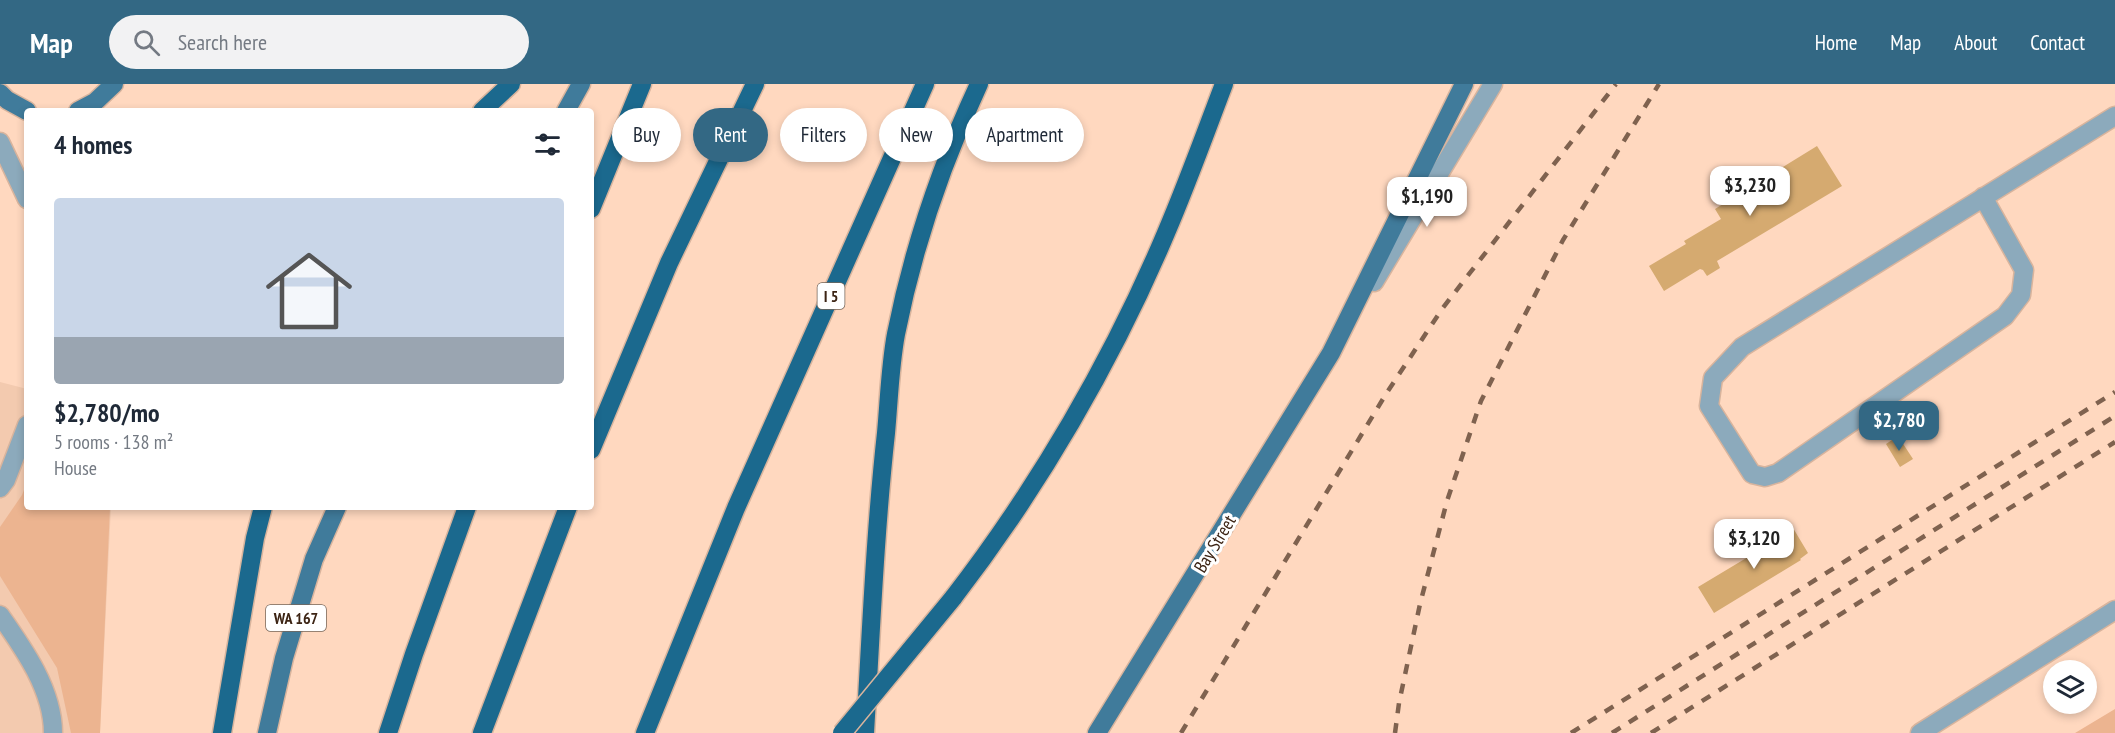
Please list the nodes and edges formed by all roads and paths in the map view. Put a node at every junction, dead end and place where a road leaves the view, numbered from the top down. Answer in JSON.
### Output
{"nodes":[{"id":1,"x":511,"y":84,"type":"edge"},
{"id":2,"x":581,"y":84,"type":"edge"},
{"id":3,"x":642,"y":84,"type":"edge"},
{"id":4,"x":755,"y":84,"type":"edge"},
{"id":5,"x":926,"y":84,"type":"edge"},
{"id":6,"x":979,"y":84,"type":"edge"},
{"id":7,"x":1224,"y":84,"type":"edge"},
{"id":8,"x":1464,"y":84,"type":"edge"},
{"id":9,"x":1493,"y":84,"type":"edge"},
{"id":10,"x":114,"y":85,"type":"edge"},
{"id":11,"x":0,"y":93,"type":"edge"},
{"id":12,"x":93,"y":107,"type":"edge"},
{"id":13,"x":485,"y":108,"type":"edge"},
{"id":14,"x":568,"y":108,"type":"edge"},
{"id":15,"x":24,"y":109,"type":"edge"},
{"id":16,"x":2115,"y":116,"type":"edge"},
{"id":17,"x":0,"y":141,"type":"edge"},
{"id":18,"x":24,"y":193,"type":"edge"},
{"id":19,"x":1983,"y":197,"type":"junction"},
{"id":20,"x":594,"y":202,"type":"edge"},
{"id":21,"x":1331,"y":353,"type":"junction"},
{"id":22,"x":24,"y":433,"type":"edge"},
{"id":23,"x":594,"y":443,"type":"edge"},
{"id":24,"x":0,"y":488,"type":"edge"},
{"id":25,"x":262,"y":510,"type":"edge"},
{"id":26,"x":336,"y":510,"type":"edge"},
{"id":27,"x":466,"y":510,"type":"edge"},
{"id":28,"x":567,"y":510,"type":"edge"},
{"id":29,"x":2115,"y":610,"type":"edge"},
{"id":30,"x":0,"y":615,"type":"edge"},
{"id":31,"x":647,"y":729,"type":"edge"},
{"id":32,"x":54,"y":733,"type":"edge"},
{"id":33,"x":222,"y":733,"type":"edge"},
{"id":34,"x":267,"y":733,"type":"edge"},
{"id":35,"x":388,"y":733,"type":"edge"},
{"id":36,"x":482,"y":733,"type":"edge"},
{"id":37,"x":842,"y":733,"type":"edge"},
{"id":38,"x":865,"y":733,"type":"edge"},
{"id":39,"x":1097,"y":733,"type":"edge"},
{"id":40,"x":1920,"y":733,"type":"edge"}],
"edges":[{"from":1,"to":13,"type":"highway"},
{"from":2,"to":14,"type":"main road"},
{"from":3,"to":20,"type":"highway"},
{"from":4,"to":23,"type":"highway"},
{"from":5,"to":31,"type":"highway","number":"I 5"},
{"from":6,"to":38,"type":"highway"},
{"from":7,"to":37,"type":"highway","bridge":true},
{"from":8,"to":21,"type":"main road","name":"Bay Street"},
{"from":9,"to":21,"type":"street","name":"Bay Street"},
{"from":10,"to":12,"type":"main road"},
{"from":11,"to":15,"type":"main road"},
{"from":16,"to":19,"type":"street"},
{"from":17,"to":18,"type":"street"},
{"from":19,"to":19,"type":"street"},
{"from":21,"to":39,"type":"main road","name":"Bay Street"},
{"from":22,"to":24,"type":"street"},
{"from":25,"to":33,"type":"highway"},
{"from":26,"to":34,"type":"main road","number":"WA 167"},
{"from":27,"to":35,"type":"highway"},
{"from":28,"to":36,"type":"highway"},
{"from":29,"to":40,"type":"street"},
{"from":30,"to":32,"type":"street"}]}
